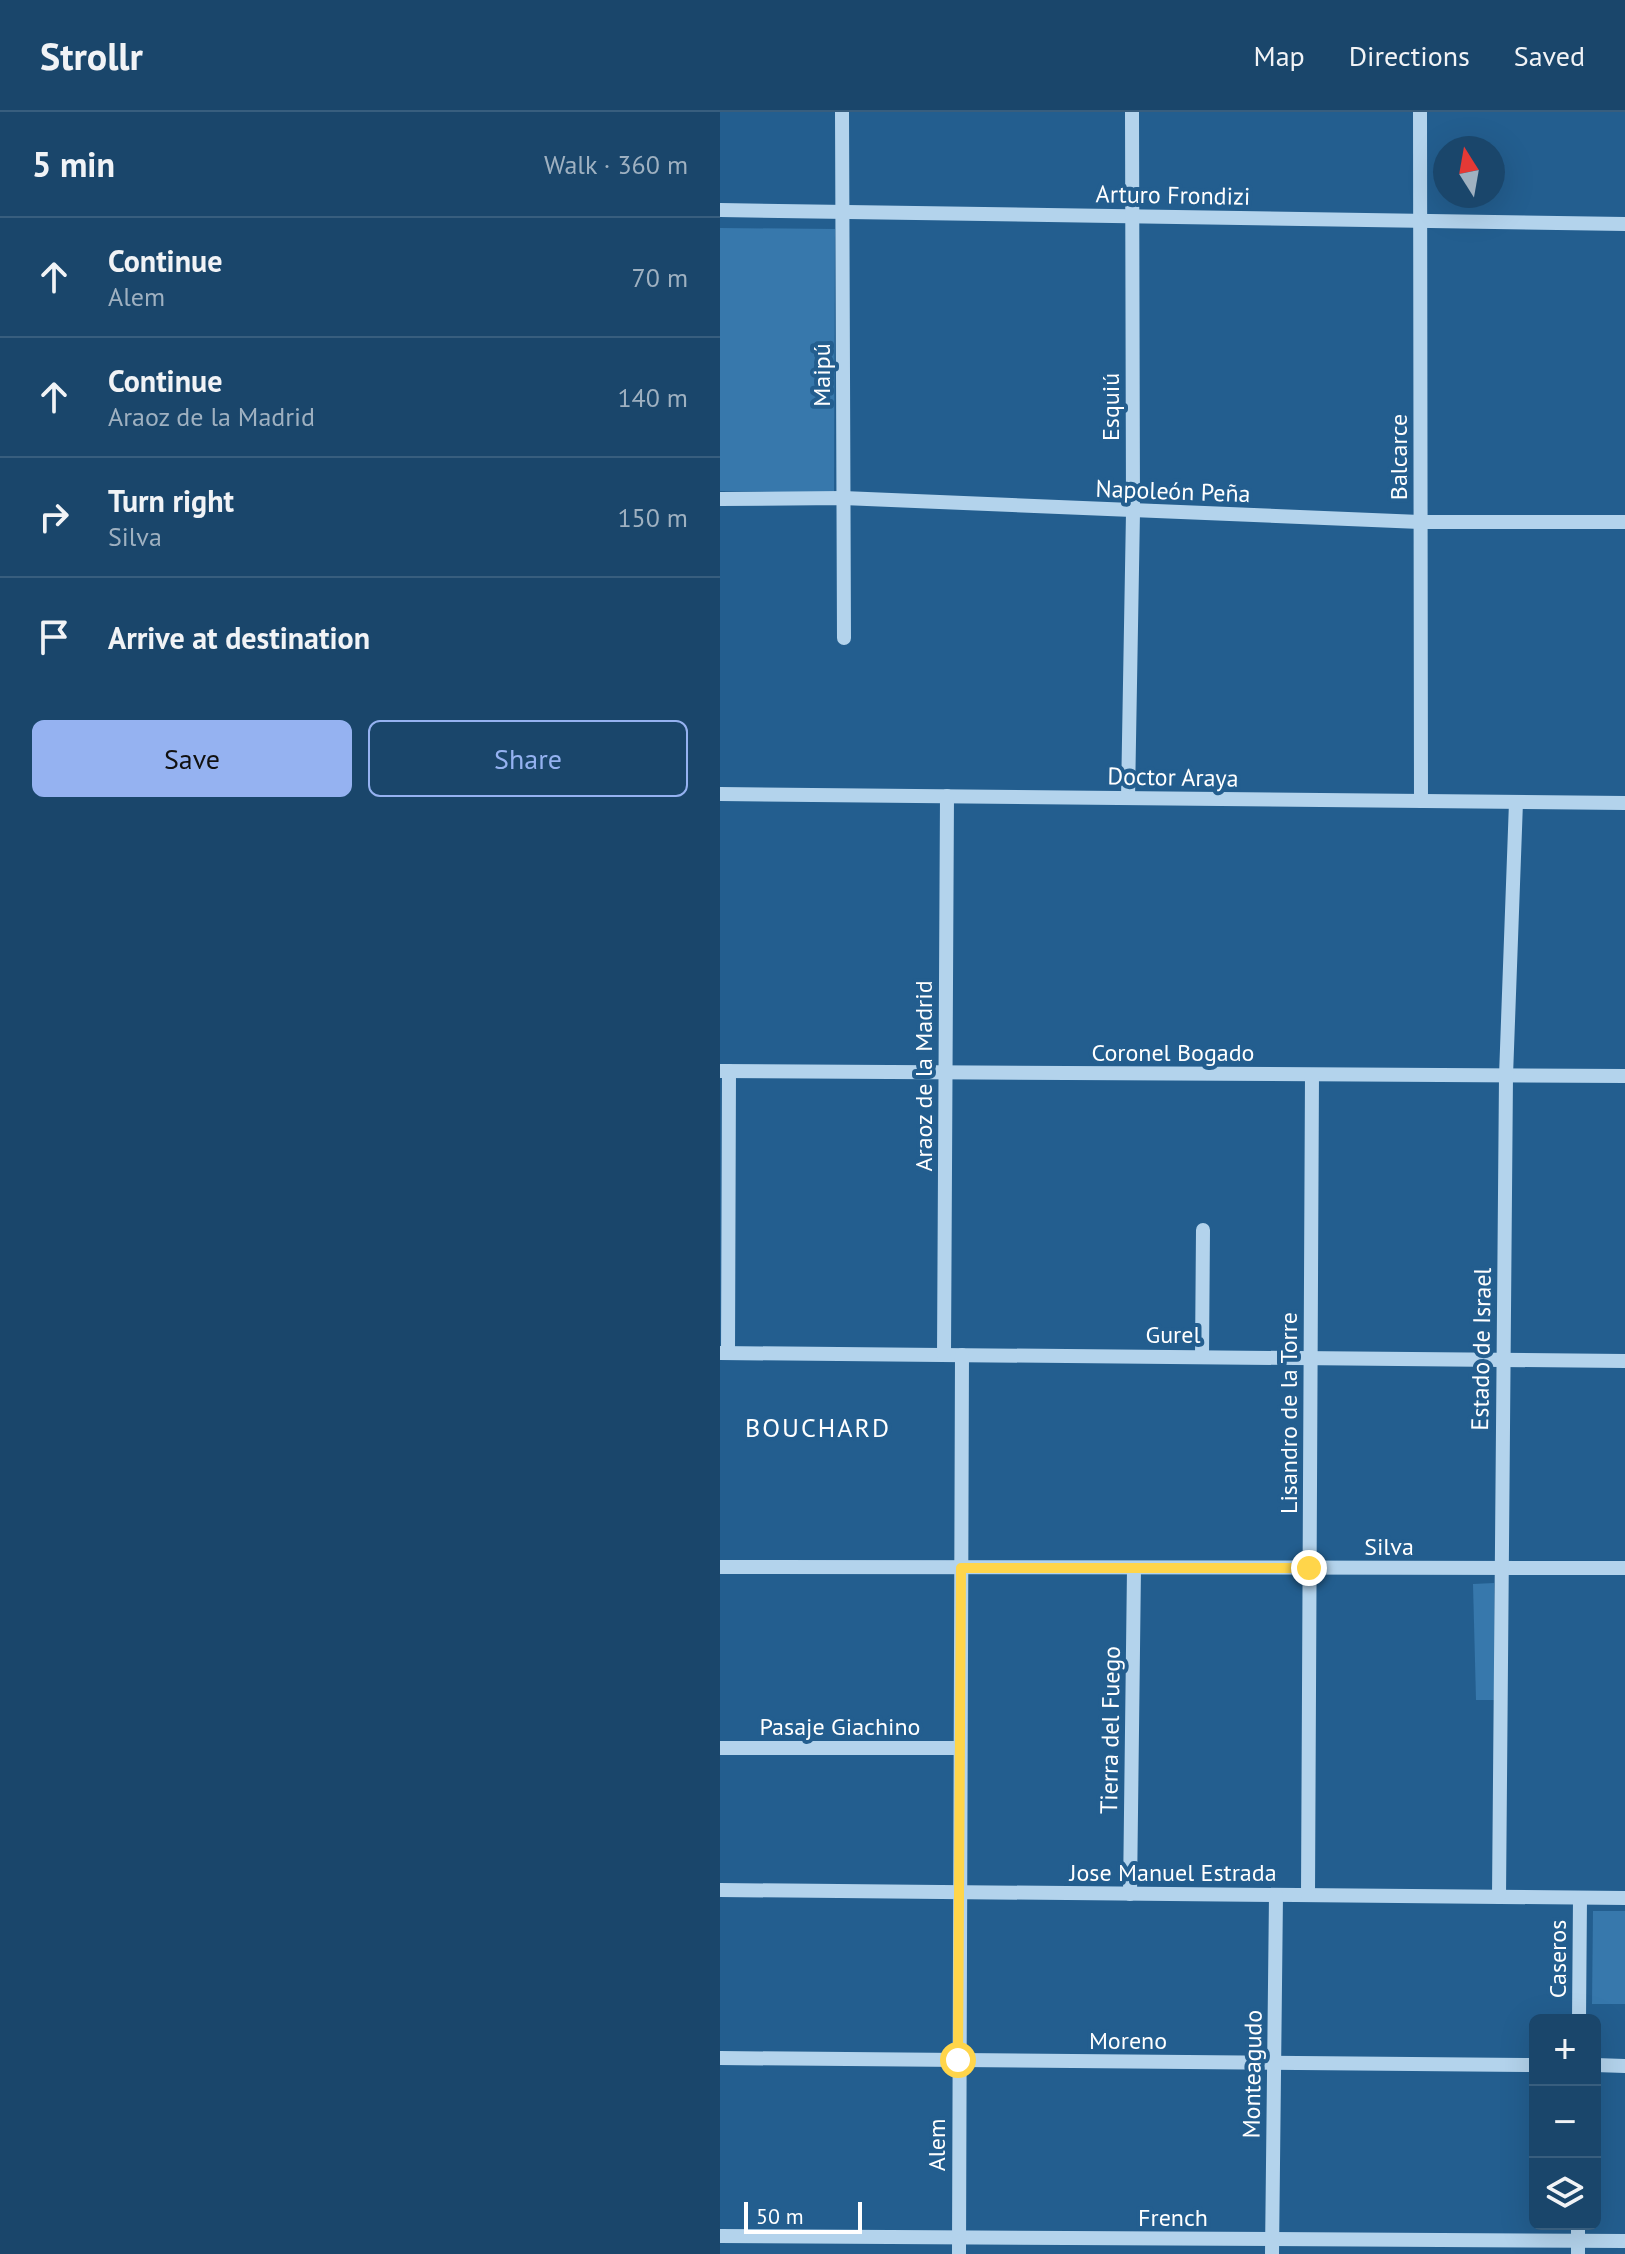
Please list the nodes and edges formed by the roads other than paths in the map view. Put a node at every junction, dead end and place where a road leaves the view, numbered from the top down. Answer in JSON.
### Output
{"nodes":[{"id":1,"x":842,"y":112,"type":"edge"},
{"id":2,"x":1132,"y":112,"type":"edge"},
{"id":3,"x":1420,"y":112,"type":"edge"},
{"id":4,"x":720,"y":210,"type":"edge"},
{"id":5,"x":842,"y":212,"type":"junction"},
{"id":6,"x":1132,"y":216,"type":"junction"},
{"id":7,"x":1419,"y":221,"type":"junction"},
{"id":8,"x":1625,"y":224,"type":"edge"},
{"id":9,"x":843,"y":498,"type":"junction"},
{"id":10,"x":720,"y":499,"type":"edge"},
{"id":11,"x":1133,"y":512,"type":"junction"},
{"id":12,"x":1420,"y":522,"type":"junction"},
{"id":13,"x":1625,"y":522,"type":"edge"},
{"id":14,"x":844,"y":638,"type":"dead end"},
{"id":15,"x":720,"y":794,"type":"edge"},
{"id":16,"x":947,"y":796,"type":"junction"},
{"id":17,"x":1128,"y":798,"type":"junction"},
{"id":18,"x":1421,"y":801,"type":"junction"},
{"id":19,"x":1516,"y":802,"type":"junction"},
{"id":20,"x":1625,"y":803,"type":"edge"},
{"id":21,"x":725,"y":1071,"type":"edge"},
{"id":22,"x":946,"y":1072,"type":"junction"},
{"id":23,"x":1312,"y":1075,"type":"junction"},
{"id":24,"x":1506,"y":1076,"type":"junction"},
{"id":25,"x":1625,"y":1076,"type":"edge"},
{"id":26,"x":1203,"y":1230,"type":"dead end"},
{"id":27,"x":724,"y":1353,"type":"edge"},
{"id":28,"x":944,"y":1355,"type":"junction"},
{"id":29,"x":962,"y":1355,"type":"junction"},
{"id":30,"x":1202,"y":1356,"type":"junction"},
{"id":31,"x":1311,"y":1358,"type":"junction"},
{"id":32,"x":1503,"y":1360,"type":"junction"},
{"id":33,"x":1625,"y":1361,"type":"edge"},
{"id":34,"x":720,"y":1567,"type":"edge"},
{"id":35,"x":961,"y":1568,"type":"junction"},
{"id":36,"x":1134,"y":1568,"type":"junction"},
{"id":37,"x":1309,"y":1568,"type":"junction"},
{"id":38,"x":1501,"y":1568,"type":"junction"},
{"id":39,"x":1625,"y":1568,"type":"edge"},
{"id":40,"x":720,"y":1748,"type":"edge"},
{"id":41,"x":959,"y":1748,"type":"junction"},
{"id":42,"x":720,"y":1890,"type":"edge"},
{"id":43,"x":959,"y":1892,"type":"junction"},
{"id":44,"x":1130,"y":1894,"type":"junction"},
{"id":45,"x":1276,"y":1895,"type":"junction"},
{"id":46,"x":1308,"y":1895,"type":"junction"},
{"id":47,"x":1499,"y":1897,"type":"junction"},
{"id":48,"x":1580,"y":1898,"type":"junction"},
{"id":49,"x":1625,"y":1898,"type":"edge"},
{"id":50,"x":1579,"y":2014,"type":"edge"},
{"id":51,"x":720,"y":2058,"type":"edge"},
{"id":52,"x":958,"y":2060,"type":"junction"},
{"id":53,"x":1274,"y":2063,"type":"junction"},
{"id":54,"x":1529,"y":2065,"type":"edge"},
{"id":55,"x":1601,"y":2065,"type":"edge"},
{"id":56,"x":1625,"y":2066,"type":"edge"},
{"id":57,"x":720,"y":2236,"type":"edge"},
{"id":58,"x":958,"y":2237,"type":"junction"},
{"id":59,"x":1625,"y":2241,"type":"edge"},
{"id":60,"x":1272,"y":2247,"type":"edge"},
{"id":61,"x":1578,"y":2248,"type":"edge"},
{"id":62,"x":959,"y":2254,"type":"edge"}],
"edges":[{"from":1,"to":5,"type":"street","name":"Maipú"},
{"from":2,"to":6,"type":"street","name":"Esquiú"},
{"from":3,"to":7,"type":"street","name":"Balcarce"},
{"from":4,"to":5,"type":"street","name":"Arturo Frondizi"},
{"from":5,"to":6,"type":"street","name":"Arturo Frondizi"},
{"from":5,"to":9,"type":"street","name":"Maipú"},
{"from":6,"to":7,"type":"street","name":"Arturo Frondizi"},
{"from":6,"to":11,"type":"street","name":"Esquiú"},
{"from":7,"to":8,"type":"street","name":"Arturo Frondizi"},
{"from":7,"to":12,"type":"street","name":"Balcarce"},
{"from":9,"to":10,"type":"street","name":"Napoleón Peña"},
{"from":9,"to":11,"type":"street","name":"Napoleón Peña"},
{"from":9,"to":14,"type":"street","name":"Maipú"},
{"from":11,"to":12,"type":"street","name":"Napoleón Peña"},
{"from":11,"to":17,"type":"street","name":"Esquiú"},
{"from":12,"to":13,"type":"street","name":"Napoleón Peña"},
{"from":12,"to":18,"type":"street","name":"Balcarce"},
{"from":15,"to":16,"type":"street","name":"Doctor Araya"},
{"from":16,"to":17,"type":"street","name":"Doctor Araya"},
{"from":16,"to":22,"type":"street","name":"Araoz de la Madrid"},
{"from":17,"to":18,"type":"street","name":"Doctor Araya"},
{"from":18,"to":19,"type":"street","name":"Doctor Araya"},
{"from":19,"to":20,"type":"street","name":"Doctor Araya"},
{"from":19,"to":24,"type":"street","name":"Estado de Israel"},
{"from":21,"to":22,"type":"street","name":"Coronel Bogado"},
{"from":21,"to":27,"type":"street"},
{"from":22,"to":23,"type":"street","name":"Coronel Bogado"},
{"from":22,"to":28,"type":"street","name":"Araoz de la Madrid"},
{"from":23,"to":24,"type":"street","name":"Coronel Bogado"},
{"from":23,"to":31,"type":"street","name":"Lisandro de la Torre"},
{"from":24,"to":25,"type":"street","name":"Coronel Bogado"},
{"from":24,"to":32,"type":"street","name":"Estado de Israel"},
{"from":26,"to":30,"type":"street"},
{"from":27,"to":28,"type":"street","name":"Gurel"},
{"from":28,"to":29,"type":"street","name":"Gurel"},
{"from":29,"to":30,"type":"street","name":"Gurel"},
{"from":29,"to":35,"type":"street"},
{"from":30,"to":31,"type":"street","name":"Gurel"},
{"from":31,"to":32,"type":"street","name":"Gurel"},
{"from":31,"to":37,"type":"street","name":"Lisandro de la Torre"},
{"from":32,"to":33,"type":"street","name":"Gurel"},
{"from":32,"to":38,"type":"street","name":"Estado de Israel"},
{"from":34,"to":35,"type":"street","name":"Silva"},
{"from":35,"to":36,"type":"street","name":"Silva"},
{"from":35,"to":41,"type":"street"},
{"from":36,"to":37,"type":"street","name":"Silva"},
{"from":36,"to":44,"type":"street","name":"Tierra del Fuego"},
{"from":37,"to":38,"type":"street","name":"Silva"},
{"from":37,"to":46,"type":"street","name":"Lisandro de la Torre"},
{"from":38,"to":39,"type":"street","name":"Silva"},
{"from":38,"to":47,"type":"street","name":"Estado de Israel"},
{"from":40,"to":41,"type":"street","name":"Pasaje Giachino"},
{"from":41,"to":43,"type":"street"},
{"from":42,"to":43,"type":"street","name":"Jose Manuel Estrada"},
{"from":43,"to":44,"type":"street","name":"Jose Manuel Estrada"},
{"from":43,"to":52,"type":"street","name":"Alem"},
{"from":44,"to":45,"type":"street","name":"Jose Manuel Estrada"},
{"from":45,"to":46,"type":"street","name":"Jose Manuel Estrada"},
{"from":45,"to":53,"type":"street","name":"Monteagudo"},
{"from":46,"to":47,"type":"street","name":"Jose Manuel Estrada"},
{"from":47,"to":48,"type":"street","name":"Jose Manuel Estrada"},
{"from":48,"to":49,"type":"street","name":"Jose Manuel Estrada"},
{"from":48,"to":50,"type":"street","name":"Caseros"},
{"from":51,"to":52,"type":"street","name":"Moreno"},
{"from":52,"to":53,"type":"street","name":"Moreno"},
{"from":52,"to":58,"type":"street","name":"Alem"},
{"from":53,"to":54,"type":"street","name":"Moreno"},
{"from":53,"to":60,"type":"street","name":"Monteagudo"},
{"from":55,"to":56,"type":"street"},
{"from":57,"to":58,"type":"street","name":"French"},
{"from":58,"to":60,"type":"street","name":"French"},
{"from":58,"to":62,"type":"street","name":"Alem"},
{"from":59,"to":61,"type":"street","name":"French"},
{"from":60,"to":61,"type":"street","name":"French"}]}
